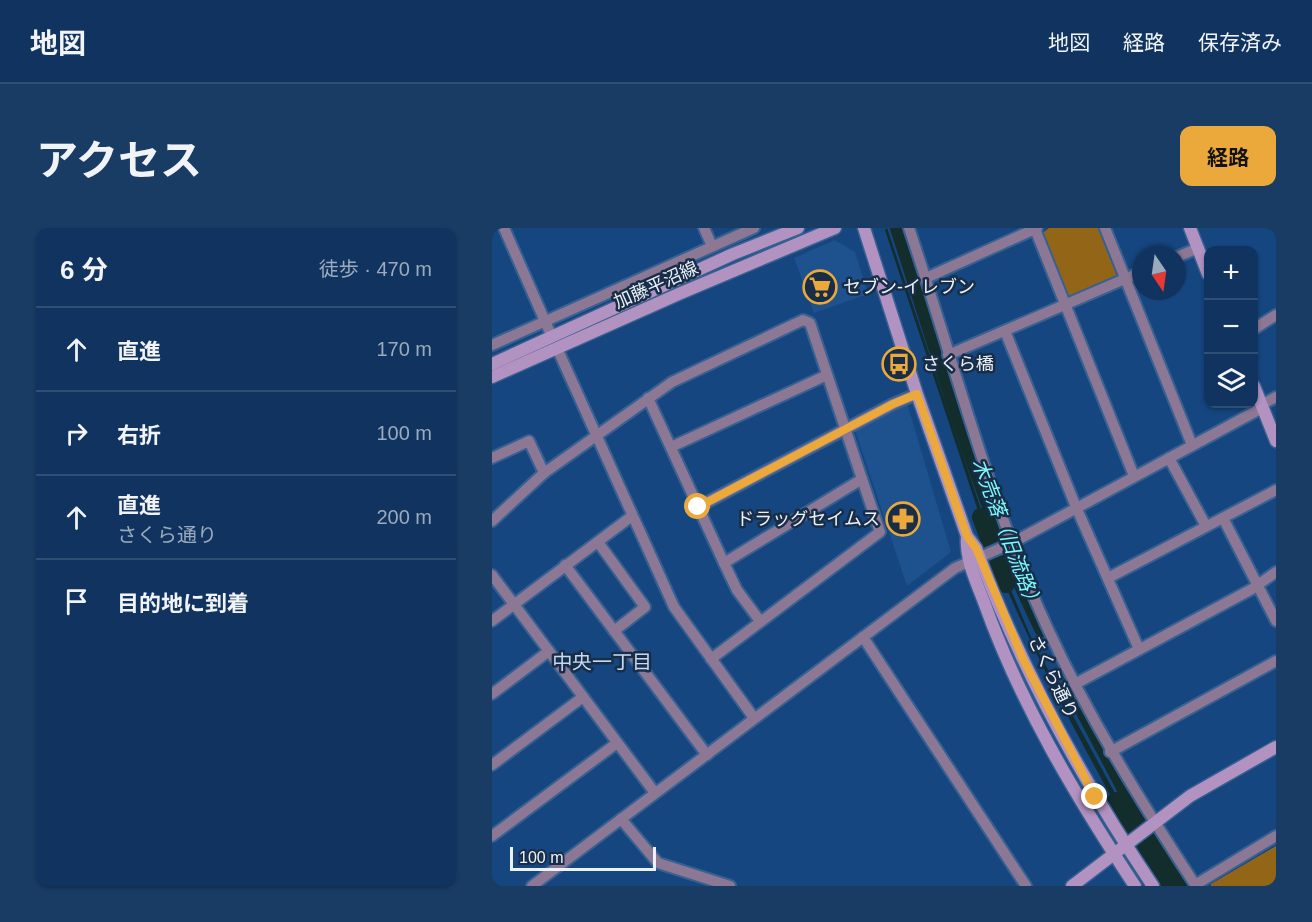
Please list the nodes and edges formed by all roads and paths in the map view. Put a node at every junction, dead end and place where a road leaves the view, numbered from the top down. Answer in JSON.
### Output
{"nodes":[{"id":1,"x":504,"y":228,"type":"edge"},
{"id":2,"x":704,"y":228,"type":"edge"},
{"id":3,"x":754,"y":228,"type":"edge"},
{"id":4,"x":798,"y":228,"type":"edge"},
{"id":5,"x":835,"y":228,"type":"edge"},
{"id":6,"x":864,"y":228,"type":"edge"},
{"id":7,"x":909,"y":228,"type":"edge"},
{"id":8,"x":1104,"y":228,"type":"edge"},
{"id":9,"x":1190,"y":228,"type":"edge"},
{"id":10,"x":1036,"y":229,"type":"edge"},
{"id":11,"x":712,"y":246,"type":"junction"},
{"id":12,"x":1198,"y":248,"type":"junction"},
{"id":13,"x":1186,"y":253,"type":"edge"},
{"id":14,"x":1204,"y":262,"type":"edge"},
{"id":15,"x":668,"y":266,"type":"junction"},
{"id":16,"x":1132,"y":276,"type":"edge"},
{"id":17,"x":926,"y":278,"type":"junction"},
{"id":18,"x":1125,"y":279,"type":"junction"},
{"id":19,"x":674,"y":281,"type":"junction"},
{"id":20,"x":1065,"y":305,"type":"junction"},
{"id":21,"x":1276,"y":315,"type":"edge"},
{"id":22,"x":546,"y":322,"type":"junction"},
{"id":23,"x":1258,"y":326,"type":"edge"},
{"id":24,"x":1005,"y":331,"type":"junction"},
{"id":25,"x":554,"y":342,"type":"junction"},
{"id":26,"x":492,"y":345,"type":"edge"},
{"id":27,"x":948,"y":355,"type":"junction"},
{"id":28,"x":492,"y":364,"type":"edge"},
{"id":29,"x":827,"y":375,"type":"junction"},
{"id":30,"x":492,"y":377,"type":"edge"},
{"id":31,"x":917,"y":394,"type":"junction"},
{"id":32,"x":1258,"y":396,"type":"edge"},
{"id":33,"x":1276,"y":397,"type":"edge"},
{"id":34,"x":648,"y":398,"type":"junction"},
{"id":35,"x":1262,"y":407,"type":"junction"},
{"id":36,"x":846,"y":429,"type":"junction"},
{"id":37,"x":596,"y":435,"type":"junction"},
{"id":38,"x":1276,"y":441,"type":"edge"},
{"id":39,"x":1192,"y":445,"type":"junction"},
{"id":40,"x":671,"y":447,"type":"junction"},
{"id":41,"x":492,"y":458,"type":"edge"},
{"id":42,"x":1169,"y":459,"type":"junction"},
{"id":43,"x":544,"y":473,"type":"junction"},
{"id":44,"x":1134,"y":476,"type":"junction"},
{"id":45,"x":862,"y":478,"type":"junction"},
{"id":46,"x":1276,"y":489,"type":"edge"},
{"id":47,"x":698,"y":507,"type":"junction"},
{"id":48,"x":1076,"y":507,"type":"junction"},
{"id":49,"x":632,"y":516,"type":"junction"},
{"id":50,"x":1223,"y":518,"type":"junction"},
{"id":51,"x":492,"y":521,"type":"edge"},
{"id":52,"x":1206,"y":526,"type":"junction"},
{"id":53,"x":598,"y":542,"type":"junction"},
{"id":54,"x":1011,"y":543,"type":"junction"},
{"id":55,"x":979,"y":558,"type":"junction"},
{"id":56,"x":724,"y":563,"type":"junction"},
{"id":57,"x":565,"y":566,"type":"junction"},
{"id":58,"x":1276,"y":572,"type":"edge"},
{"id":59,"x":492,"y":575,"type":"edge"},
{"id":60,"x":1108,"y":578,"type":"junction"},
{"id":61,"x":1256,"y":585,"type":"junction"},
{"id":62,"x":514,"y":604,"type":"junction"},
{"id":63,"x":492,"y":621,"type":"edge"},
{"id":64,"x":760,"y":621,"type":"junction"},
{"id":65,"x":1276,"y":621,"type":"edge"},
{"id":66,"x":614,"y":631,"type":"junction"},
{"id":67,"x":863,"y":637,"type":"junction"},
{"id":68,"x":1139,"y":649,"type":"junction"},
{"id":69,"x":549,"y":651,"type":"junction"},
{"id":70,"x":711,"y":659,"type":"junction"},
{"id":71,"x":1276,"y":661,"type":"edge"},
{"id":72,"x":1075,"y":684,"type":"junction"},
{"id":73,"x":492,"y":694,"type":"edge"},
{"id":74,"x":583,"y":697,"type":"junction"},
{"id":75,"x":754,"y":718,"type":"junction"},
{"id":76,"x":617,"y":743,"type":"junction"},
{"id":77,"x":1276,"y":747,"type":"edge"},
{"id":78,"x":1110,"y":752,"type":"junction"},
{"id":79,"x":707,"y":755,"type":"junction"},
{"id":80,"x":492,"y":765,"type":"edge"},
{"id":81,"x":655,"y":793,"type":"junction"},
{"id":82,"x":621,"y":819,"type":"junction"},
{"id":83,"x":1152,"y":823,"type":"junction"},
{"id":84,"x":492,"y":836,"type":"edge"},
{"id":85,"x":1276,"y":836,"type":"edge"},
{"id":86,"x":1129,"y":843,"type":"junction"},
{"id":87,"x":1114,"y":855,"type":"junction"},
{"id":88,"x":1196,"y":885,"type":"edge"},
{"id":89,"x":532,"y":886,"type":"edge"},
{"id":90,"x":730,"y":886,"type":"edge"},
{"id":91,"x":1026,"y":886,"type":"edge"},
{"id":92,"x":1072,"y":886,"type":"edge"},
{"id":93,"x":1135,"y":886,"type":"edge"},
{"id":94,"x":1153,"y":886,"type":"edge"}],
"edges":[{"from":1,"to":22,"type":"street"},
{"from":2,"to":11,"type":"street"},
{"from":3,"to":11,"type":"street"},
{"from":4,"to":19,"type":"street","name":"加藤平沼線"},
{"from":5,"to":25,"type":"street","name":"加藤平沼線"},
{"from":6,"to":31,"type":"street","name":"さくら通り"},
{"from":7,"to":17,"type":"street"},
{"from":8,"to":18,"type":"street"},
{"from":9,"to":12,"type":"street"},
{"from":10,"to":17,"type":"street"},
{"from":10,"to":20,"type":"street"},
{"from":11,"to":15,"type":"street"},
{"from":12,"to":13,"type":"street"},
{"from":12,"to":14,"type":"street"},
{"from":15,"to":19,"type":"street"},
{"from":15,"to":22,"type":"street"},
{"from":16,"to":18,"type":"street"},
{"from":17,"to":27,"type":"street"},
{"from":18,"to":20,"type":"street"},
{"from":18,"to":39,"type":"street"},
{"from":19,"to":25,"type":"street","name":"加藤平沼線"},
{"from":20,"to":24,"type":"street"},
{"from":20,"to":44,"type":"street"},
{"from":21,"to":23,"type":"street"},
{"from":22,"to":25,"type":"street"},
{"from":22,"to":26,"type":"street"},
{"from":24,"to":27,"type":"street"},
{"from":24,"to":48,"type":"street"},
{"from":25,"to":28,"type":"street","name":"加藤平沼線"},
{"from":25,"to":30,"type":"street","name":"加藤平沼線"},
{"from":25,"to":37,"type":"street"},
{"from":27,"to":54,"type":"street"},
{"from":29,"to":34,"type":"street"},
{"from":29,"to":36,"type":"street"},
{"from":29,"to":40,"type":"street"},
{"from":31,"to":36,"type":"street"},
{"from":31,"to":55,"type":"street","name":"さくら通り"},
{"from":32,"to":35,"type":"street"},
{"from":33,"to":35,"type":"street"},
{"from":34,"to":37,"type":"street"},
{"from":34,"to":40,"type":"street"},
{"from":35,"to":38,"type":"street"},
{"from":35,"to":39,"type":"street"},
{"from":36,"to":45,"type":"street"},
{"from":36,"to":47,"type":"street"},
{"from":37,"to":43,"type":"street"},
{"from":37,"to":49,"type":"street"},
{"from":39,"to":42,"type":"street"},
{"from":40,"to":47,"type":"street"},
{"from":41,"to":43,"type":"street"},
{"from":42,"to":44,"type":"street"},
{"from":42,"to":52,"type":"street"},
{"from":43,"to":51,"type":"street"},
{"from":44,"to":48,"type":"street"},
{"from":45,"to":56,"type":"street"},
{"from":45,"to":64,"type":"street"},
{"from":46,"to":50,"type":"street"},
{"from":47,"to":56,"type":"street"},
{"from":48,"to":54,"type":"street"},
{"from":48,"to":60,"type":"street"},
{"from":49,"to":53,"type":"street"},
{"from":49,"to":70,"type":"street"},
{"from":50,"to":52,"type":"street"},
{"from":50,"to":61,"type":"street"},
{"from":52,"to":60,"type":"street"},
{"from":53,"to":57,"type":"street"},
{"from":53,"to":66,"type":"street"},
{"from":54,"to":55,"type":"street"},
{"from":54,"to":72,"type":"street"},
{"from":55,"to":67,"type":"street"},
{"from":55,"to":86,"type":"street","name":"さくら通り"},
{"from":55,"to":87,"type":"street","name":"さくら通り"},
{"from":56,"to":64,"type":"street"},
{"from":57,"to":62,"type":"street"},
{"from":57,"to":66,"type":"street"},
{"from":58,"to":61,"type":"street"},
{"from":59,"to":62,"type":"street"},
{"from":60,"to":68,"type":"street"},
{"from":61,"to":65,"type":"street"},
{"from":61,"to":68,"type":"street"},
{"from":62,"to":63,"type":"street"},
{"from":62,"to":69,"type":"street"},
{"from":64,"to":70,"type":"street"},
{"from":66,"to":79,"type":"street"},
{"from":67,"to":75,"type":"street"},
{"from":67,"to":91,"type":"street"},
{"from":68,"to":72,"type":"street"},
{"from":69,"to":73,"type":"street"},
{"from":69,"to":74,"type":"street"},
{"from":70,"to":75,"type":"street"},
{"from":71,"to":78,"type":"street"},
{"from":72,"to":78,"type":"street"},
{"from":74,"to":76,"type":"street"},
{"from":74,"to":80,"type":"street"},
{"from":75,"to":79,"type":"street"},
{"from":76,"to":81,"type":"street"},
{"from":76,"to":84,"type":"street"},
{"from":77,"to":83,"type":"street"},
{"from":78,"to":83,"type":"street"},
{"from":79,"to":81,"type":"street"},
{"from":81,"to":82,"type":"street"},
{"from":82,"to":89,"type":"street"},
{"from":82,"to":90,"type":"street"},
{"from":83,"to":86,"type":"street"},
{"from":83,"to":88,"type":"street"},
{"from":85,"to":88,"type":"street"},
{"from":86,"to":87,"type":"street"},
{"from":86,"to":94,"type":"street","name":"さくら通り"},
{"from":87,"to":92,"type":"street"},
{"from":87,"to":93,"type":"street","name":"さくら通り"}]}
